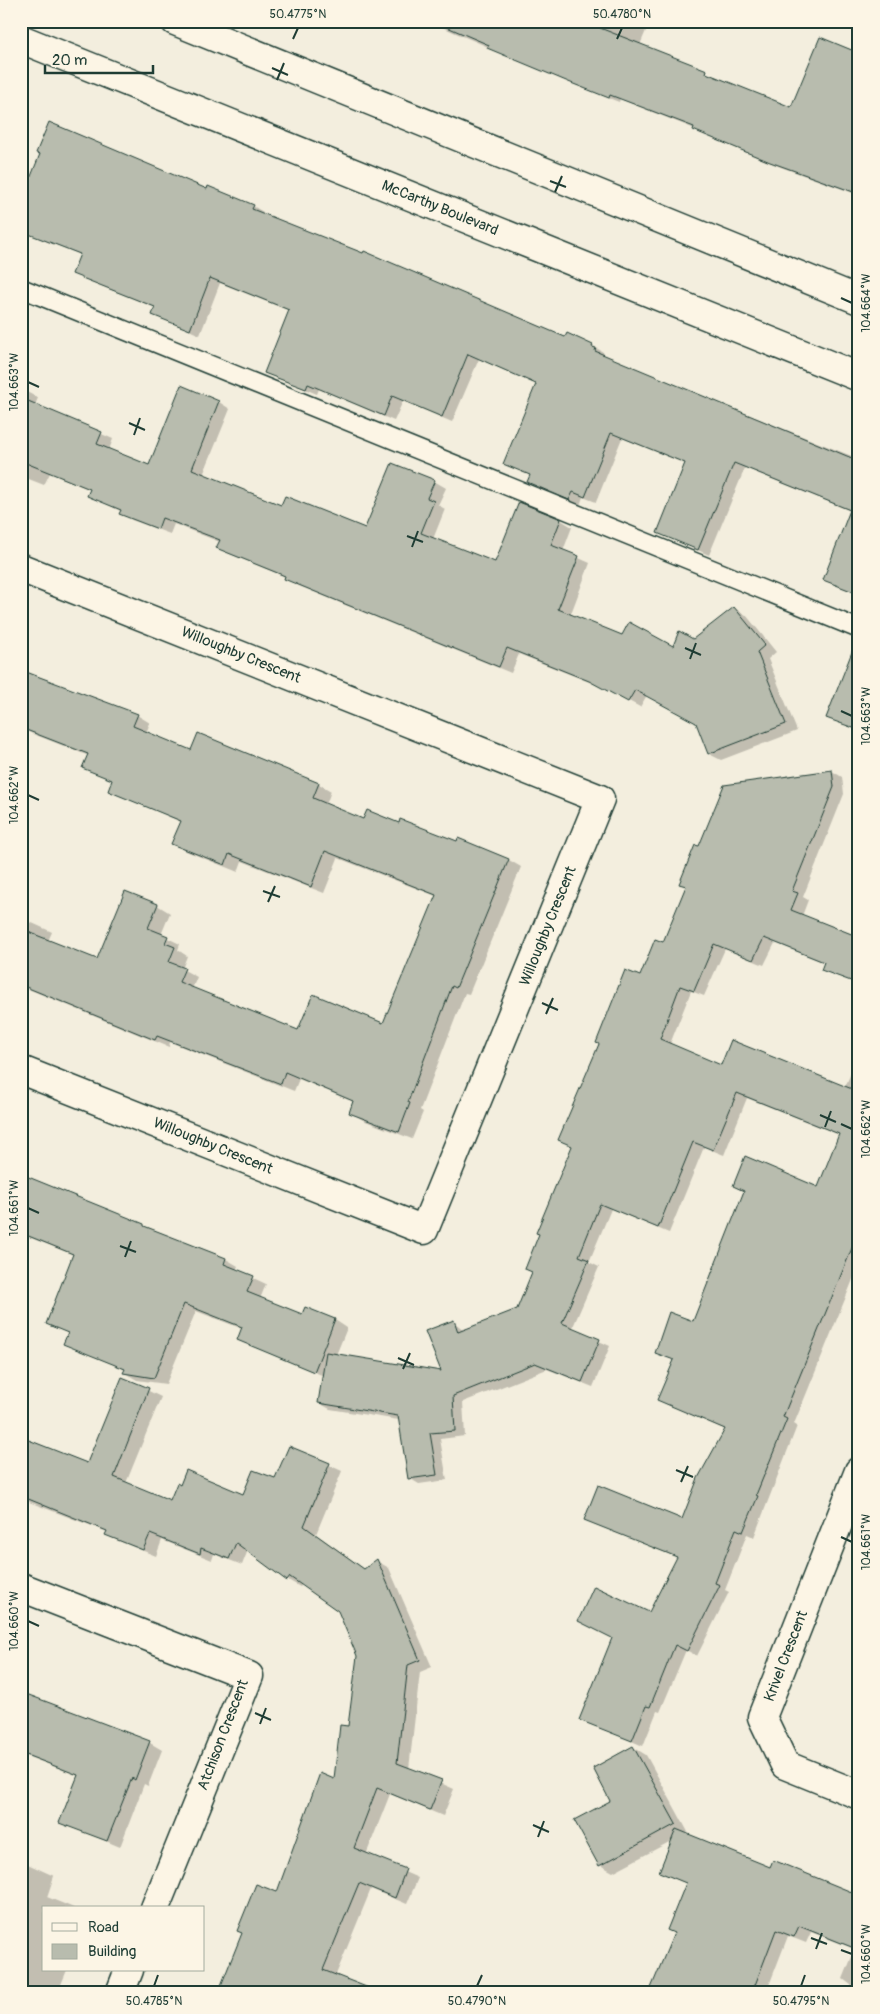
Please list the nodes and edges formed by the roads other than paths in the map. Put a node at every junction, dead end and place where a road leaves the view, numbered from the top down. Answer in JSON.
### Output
{"nodes":[{"id":1,"x":176,"y":21,"type":"edge"},
{"id":2,"x":21,"y":39,"type":"edge"},
{"id":3,"x":21,"y":288,"type":"edge"},
{"id":4,"x":859,"y":300,"type":"edge"},
{"id":5,"x":859,"y":377,"type":"edge"},
{"id":6,"x":21,"y":568,"type":"edge"},
{"id":7,"x":859,"y":629,"type":"edge"},
{"id":8,"x":21,"y":1070,"type":"edge"},
{"id":9,"x":859,"y":1471,"type":"edge"},
{"id":10,"x":21,"y":1587,"type":"edge"},
{"id":11,"x":859,"y":1794,"type":"edge"},
{"id":12,"x":156,"y":1906,"type":"edge"},
{"id":13,"x":128,"y":1972,"type":"edge"},
{"id":14,"x":120,"y":1993,"type":"edge"}],
"edges":[{"from":1,"to":4,"type":"street"},
{"from":2,"to":5,"type":"street","name":"McCarthy Boulevard"},
{"from":3,"to":7,"type":"lane"},
{"from":6,"to":8,"type":"street","name":"Willoughby Crescent"},
{"from":9,"to":11,"type":"street","name":"Krivel Crescent"},
{"from":10,"to":12,"type":"street","name":"Atchison Crescent"},
{"from":13,"to":14,"type":"street"}]}
